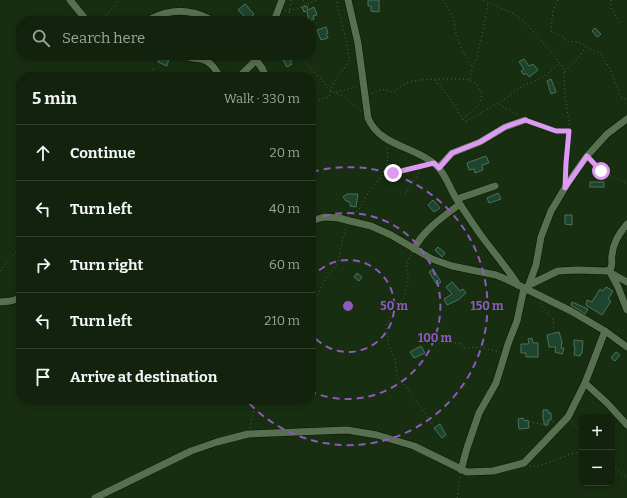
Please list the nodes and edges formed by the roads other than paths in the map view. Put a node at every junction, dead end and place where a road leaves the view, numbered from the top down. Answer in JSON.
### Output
{"nodes":[{"id":1,"x":70,"y":0,"type":"edge"},
{"id":2,"x":282,"y":0,"type":"edge"},
{"id":3,"x":348,"y":0,"type":"edge"},
{"id":4,"x":83,"y":16,"type":"edge"},
{"id":5,"x":155,"y":16,"type":"edge"},
{"id":6,"x":202,"y":16,"type":"edge"},
{"id":7,"x":276,"y":16,"type":"edge"},
{"id":8,"x":201,"y":60,"type":"edge"},
{"id":9,"x":253,"y":60,"type":"edge"},
{"id":10,"x":258,"y":60,"type":"edge"},
{"id":11,"x":217,"y":72,"type":"edge"},
{"id":12,"x":243,"y":72,"type":"edge"},
{"id":13,"x":264,"y":72,"type":"edge"},
{"id":14,"x":627,"y":119,"type":"edge"},
{"id":15,"x":525,"y":120,"type":"road end"},
{"id":16,"x":436,"y":165,"type":"junction"},
{"id":17,"x":495,"y":186,"type":"dead end"},
{"id":18,"x":458,"y":201,"type":"junction"},
{"id":19,"x":316,"y":219,"type":"edge"},
{"id":20,"x":627,"y":224,"type":"edge"},
{"id":21,"x":415,"y":249,"type":"junction"},
{"id":22,"x":610,"y":271,"type":"junction"},
{"id":23,"x":627,"y":282,"type":"edge"},
{"id":24,"x":525,"y":287,"type":"junction"},
{"id":25,"x":16,"y":300,"type":"edge"},
{"id":26,"x":0,"y":302,"type":"edge"},
{"id":27,"x":627,"y":310,"type":"edge"},
{"id":28,"x":605,"y":331,"type":"junction"},
{"id":29,"x":627,"y":347,"type":"edge"},
{"id":30,"x":585,"y":383,"type":"junction"},
{"id":31,"x":627,"y":425,"type":"edge"},
{"id":32,"x":461,"y":470,"type":"junction"},
{"id":33,"x":95,"y":498,"type":"edge"}],
"edges":[{"from":1,"to":4,"type":"street"},
{"from":2,"to":7,"type":"street"},
{"from":3,"to":16,"type":"street"},
{"from":5,"to":6,"type":"street"},
{"from":8,"to":11,"type":"street"},
{"from":9,"to":12,"type":"street"},
{"from":10,"to":13,"type":"street"},
{"from":14,"to":24,"type":"street"},
{"from":15,"to":16,"type":"street"},
{"from":16,"to":18,"type":"street"},
{"from":17,"to":18,"type":"street"},
{"from":18,"to":21,"type":"street"},
{"from":18,"to":24,"type":"street"},
{"from":19,"to":21,"type":"street"},
{"from":20,"to":22,"type":"street"},
{"from":21,"to":24,"type":"street"},
{"from":22,"to":23,"type":"street"},
{"from":22,"to":24,"type":"street"},
{"from":22,"to":27,"type":"street"},
{"from":24,"to":28,"type":"street"},
{"from":24,"to":32,"type":"street"},
{"from":25,"to":26,"type":"street"},
{"from":28,"to":29,"type":"street"},
{"from":28,"to":30,"type":"street"},
{"from":30,"to":31,"type":"street"},
{"from":30,"to":32,"type":"street"},
{"from":32,"to":33,"type":"street"}]}
